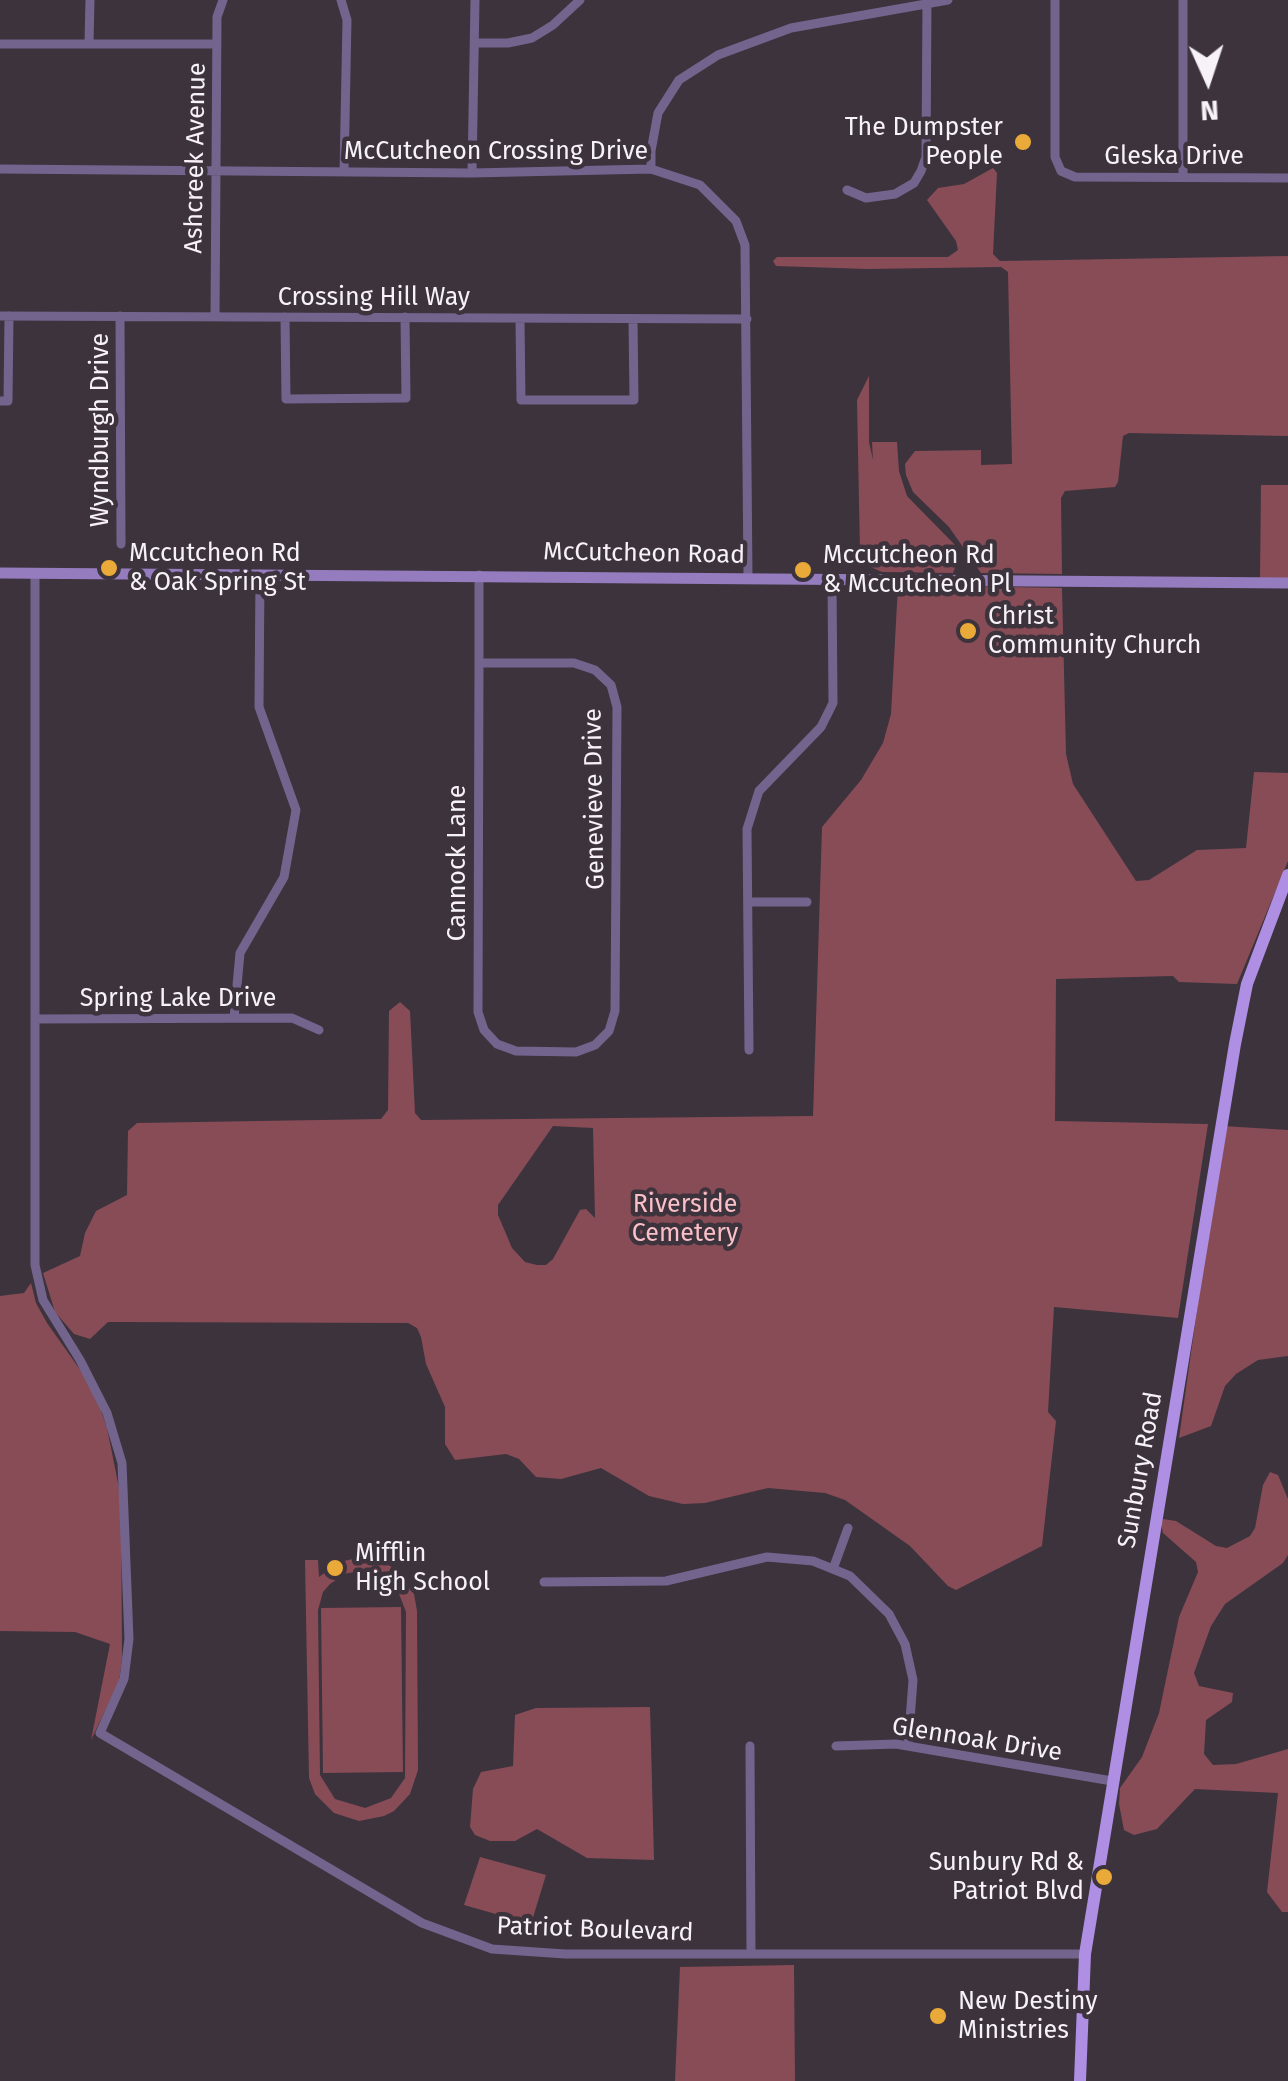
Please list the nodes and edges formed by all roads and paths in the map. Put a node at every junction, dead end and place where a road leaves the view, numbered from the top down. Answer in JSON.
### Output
{"nodes":[{"id":1,"x":90,"y":0,"type":"edge"},
{"id":2,"x":223,"y":0,"type":"edge"},
{"id":3,"x":340,"y":0,"type":"edge"},
{"id":4,"x":476,"y":0,"type":"edge"},
{"id":5,"x":580,"y":0,"type":"edge"},
{"id":6,"x":948,"y":0,"type":"edge"},
{"id":7,"x":1055,"y":0,"type":"edge"},
{"id":8,"x":1183,"y":0,"type":"edge"},
{"id":9,"x":928,"y":1,"type":"edge"},
{"id":10,"x":475,"y":42,"type":"junction"},
{"id":11,"x":90,"y":43,"type":"junction"},
{"id":12,"x":0,"y":44,"type":"edge"},
{"id":13,"x":217,"y":44,"type":"junction"},
{"id":14,"x":652,"y":169,"type":"junction"},
{"id":15,"x":0,"y":170,"type":"edge"},
{"id":16,"x":214,"y":172,"type":"junction"},
{"id":17,"x":344,"y":172,"type":"junction"},
{"id":18,"x":472,"y":172,"type":"junction"},
{"id":19,"x":1182,"y":177,"type":"junction"},
{"id":20,"x":1288,"y":178,"type":"edge"},
{"id":21,"x":847,"y":190,"type":"dead end"},
{"id":22,"x":4,"y":316,"type":"edge"},
{"id":23,"x":120,"y":316,"type":"junction"},
{"id":24,"x":214,"y":317,"type":"junction"},
{"id":25,"x":285,"y":317,"type":"junction"},
{"id":26,"x":405,"y":317,"type":"junction"},
{"id":27,"x":747,"y":318,"type":"junction"},
{"id":28,"x":520,"y":319,"type":"junction"},
{"id":29,"x":632,"y":320,"type":"junction"},
{"id":30,"x":4,"y":401,"type":"edge"},
{"id":31,"x":121,"y":544,"type":"dead end"},
{"id":32,"x":0,"y":573,"type":"edge"},
{"id":33,"x":36,"y":573,"type":"junction"},
{"id":34,"x":260,"y":574,"type":"junction"},
{"id":35,"x":479,"y":575,"type":"junction"},
{"id":36,"x":748,"y":578,"type":"junction"},
{"id":37,"x":832,"y":581,"type":"junction"},
{"id":38,"x":1288,"y":583,"type":"edge"},
{"id":39,"x":478,"y":663,"type":"junction"},
{"id":40,"x":1288,"y":875,"type":"edge"},
{"id":41,"x":748,"y":902,"type":"junction"},
{"id":42,"x":807,"y":902,"type":"dead end"},
{"id":43,"x":34,"y":1018,"type":"junction"},
{"id":44,"x":234,"y":1018,"type":"junction"},
{"id":45,"x":320,"y":1030,"type":"dead end"},
{"id":46,"x":595,"y":1045,"type":"joint"},
{"id":47,"x":749,"y":1050,"type":"dead end"},
{"id":48,"x":848,"y":1528,"type":"dead end"},
{"id":49,"x":833,"y":1569,"type":"junction"},
{"id":50,"x":544,"y":1582,"type":"dead end"},
{"id":51,"x":750,"y":1746,"type":"dead end"},
{"id":52,"x":836,"y":1746,"type":"dead end"},
{"id":53,"x":908,"y":1746,"type":"junction"},
{"id":54,"x":1112,"y":1781,"type":"junction"},
{"id":55,"x":751,"y":1954,"type":"junction"},
{"id":56,"x":1085,"y":1954,"type":"junction"},
{"id":57,"x":1080,"y":2081,"type":"edge"}],
"edges":[{"from":1,"to":11,"type":"street"},
{"from":2,"to":13,"type":"street","name":"Ashcreek Avenue"},
{"from":3,"to":17,"type":"street"},
{"from":4,"to":10,"type":"street"},
{"from":5,"to":10,"type":"street"},
{"from":6,"to":9,"type":"street"},
{"from":7,"to":19,"type":"street","name":"Gleska Drive"},
{"from":8,"to":19,"type":"street"},
{"from":9,"to":14,"type":"street"},
{"from":9,"to":21,"type":"street"},
{"from":10,"to":18,"type":"street"},
{"from":11,"to":12,"type":"street"},
{"from":11,"to":13,"type":"street"},
{"from":13,"to":16,"type":"street","name":"Ashcreek Avenue"},
{"from":14,"to":18,"type":"street","name":"McCutcheon Crossing Drive"},
{"from":14,"to":27,"type":"street","name":"McCutcheon Crossing Drive"},
{"from":15,"to":16,"type":"street","name":"McCutcheon Crossing Drive"},
{"from":16,"to":17,"type":"street","name":"McCutcheon Crossing Drive"},
{"from":16,"to":24,"type":"street","name":"Ashcreek Avenue"},
{"from":17,"to":18,"type":"street","name":"McCutcheon Crossing Drive"},
{"from":19,"to":20,"type":"street","name":"Gleska Drive"},
{"from":22,"to":23,"type":"street","name":"Crossing Hill Way"},
{"from":22,"to":30,"type":"street"},
{"from":23,"to":24,"type":"street","name":"Crossing Hill Way"},
{"from":23,"to":31,"type":"street","name":"Wyndburgh Drive"},
{"from":24,"to":25,"type":"street","name":"Crossing Hill Way"},
{"from":25,"to":26,"type":"street","name":"Crossing Hill Way"},
{"from":25,"to":26,"type":"street"},
{"from":26,"to":28,"type":"street","name":"Crossing Hill Way"},
{"from":27,"to":29,"type":"street","name":"Crossing Hill Way"},
{"from":27,"to":36,"type":"street","name":"McCutcheon Crossing Drive"},
{"from":28,"to":29,"type":"street","name":"Crossing Hill Way"},
{"from":28,"to":29,"type":"street"},
{"from":32,"to":33,"type":"main road","name":"McCutcheon Road"},
{"from":33,"to":34,"type":"main road","name":"McCutcheon Road"},
{"from":33,"to":43,"type":"street"},
{"from":34,"to":35,"type":"main road","name":"McCutcheon Road"},
{"from":34,"to":44,"type":"street"},
{"from":35,"to":36,"type":"main road","name":"McCutcheon Road"},
{"from":35,"to":39,"type":"street","name":"Cannock Lane"},
{"from":36,"to":37,"type":"main road","name":"McCutcheon Road"},
{"from":37,"to":38,"type":"main road","name":"McCutcheon Road"},
{"from":37,"to":41,"type":"street"},
{"from":39,"to":46,"type":"street","name":"Cannock Lane"},
{"from":39,"to":46,"type":"street","name":"Genevieve Drive"},
{"from":40,"to":54,"type":"main road","name":"Sunbury Road"},
{"from":41,"to":42,"type":"street"},
{"from":41,"to":47,"type":"street"},
{"from":43,"to":44,"type":"street","name":"Spring Lake Drive"},
{"from":43,"to":55,"type":"street","name":"Patriot Boulevard"},
{"from":44,"to":45,"type":"street","name":"Spring Lake Drive"},
{"from":48,"to":49,"type":"street"},
{"from":49,"to":50,"type":"street"},
{"from":49,"to":53,"type":"street"},
{"from":51,"to":55,"type":"street"},
{"from":52,"to":53,"type":"street","name":"Glennoak Drive"},
{"from":53,"to":54,"type":"street","name":"Glennoak Drive"},
{"from":54,"to":56,"type":"main road","name":"Sunbury Road"},
{"from":55,"to":56,"type":"street","name":"Patriot Boulevard"},
{"from":56,"to":57,"type":"main road","name":"Sunbury Road"}]}
